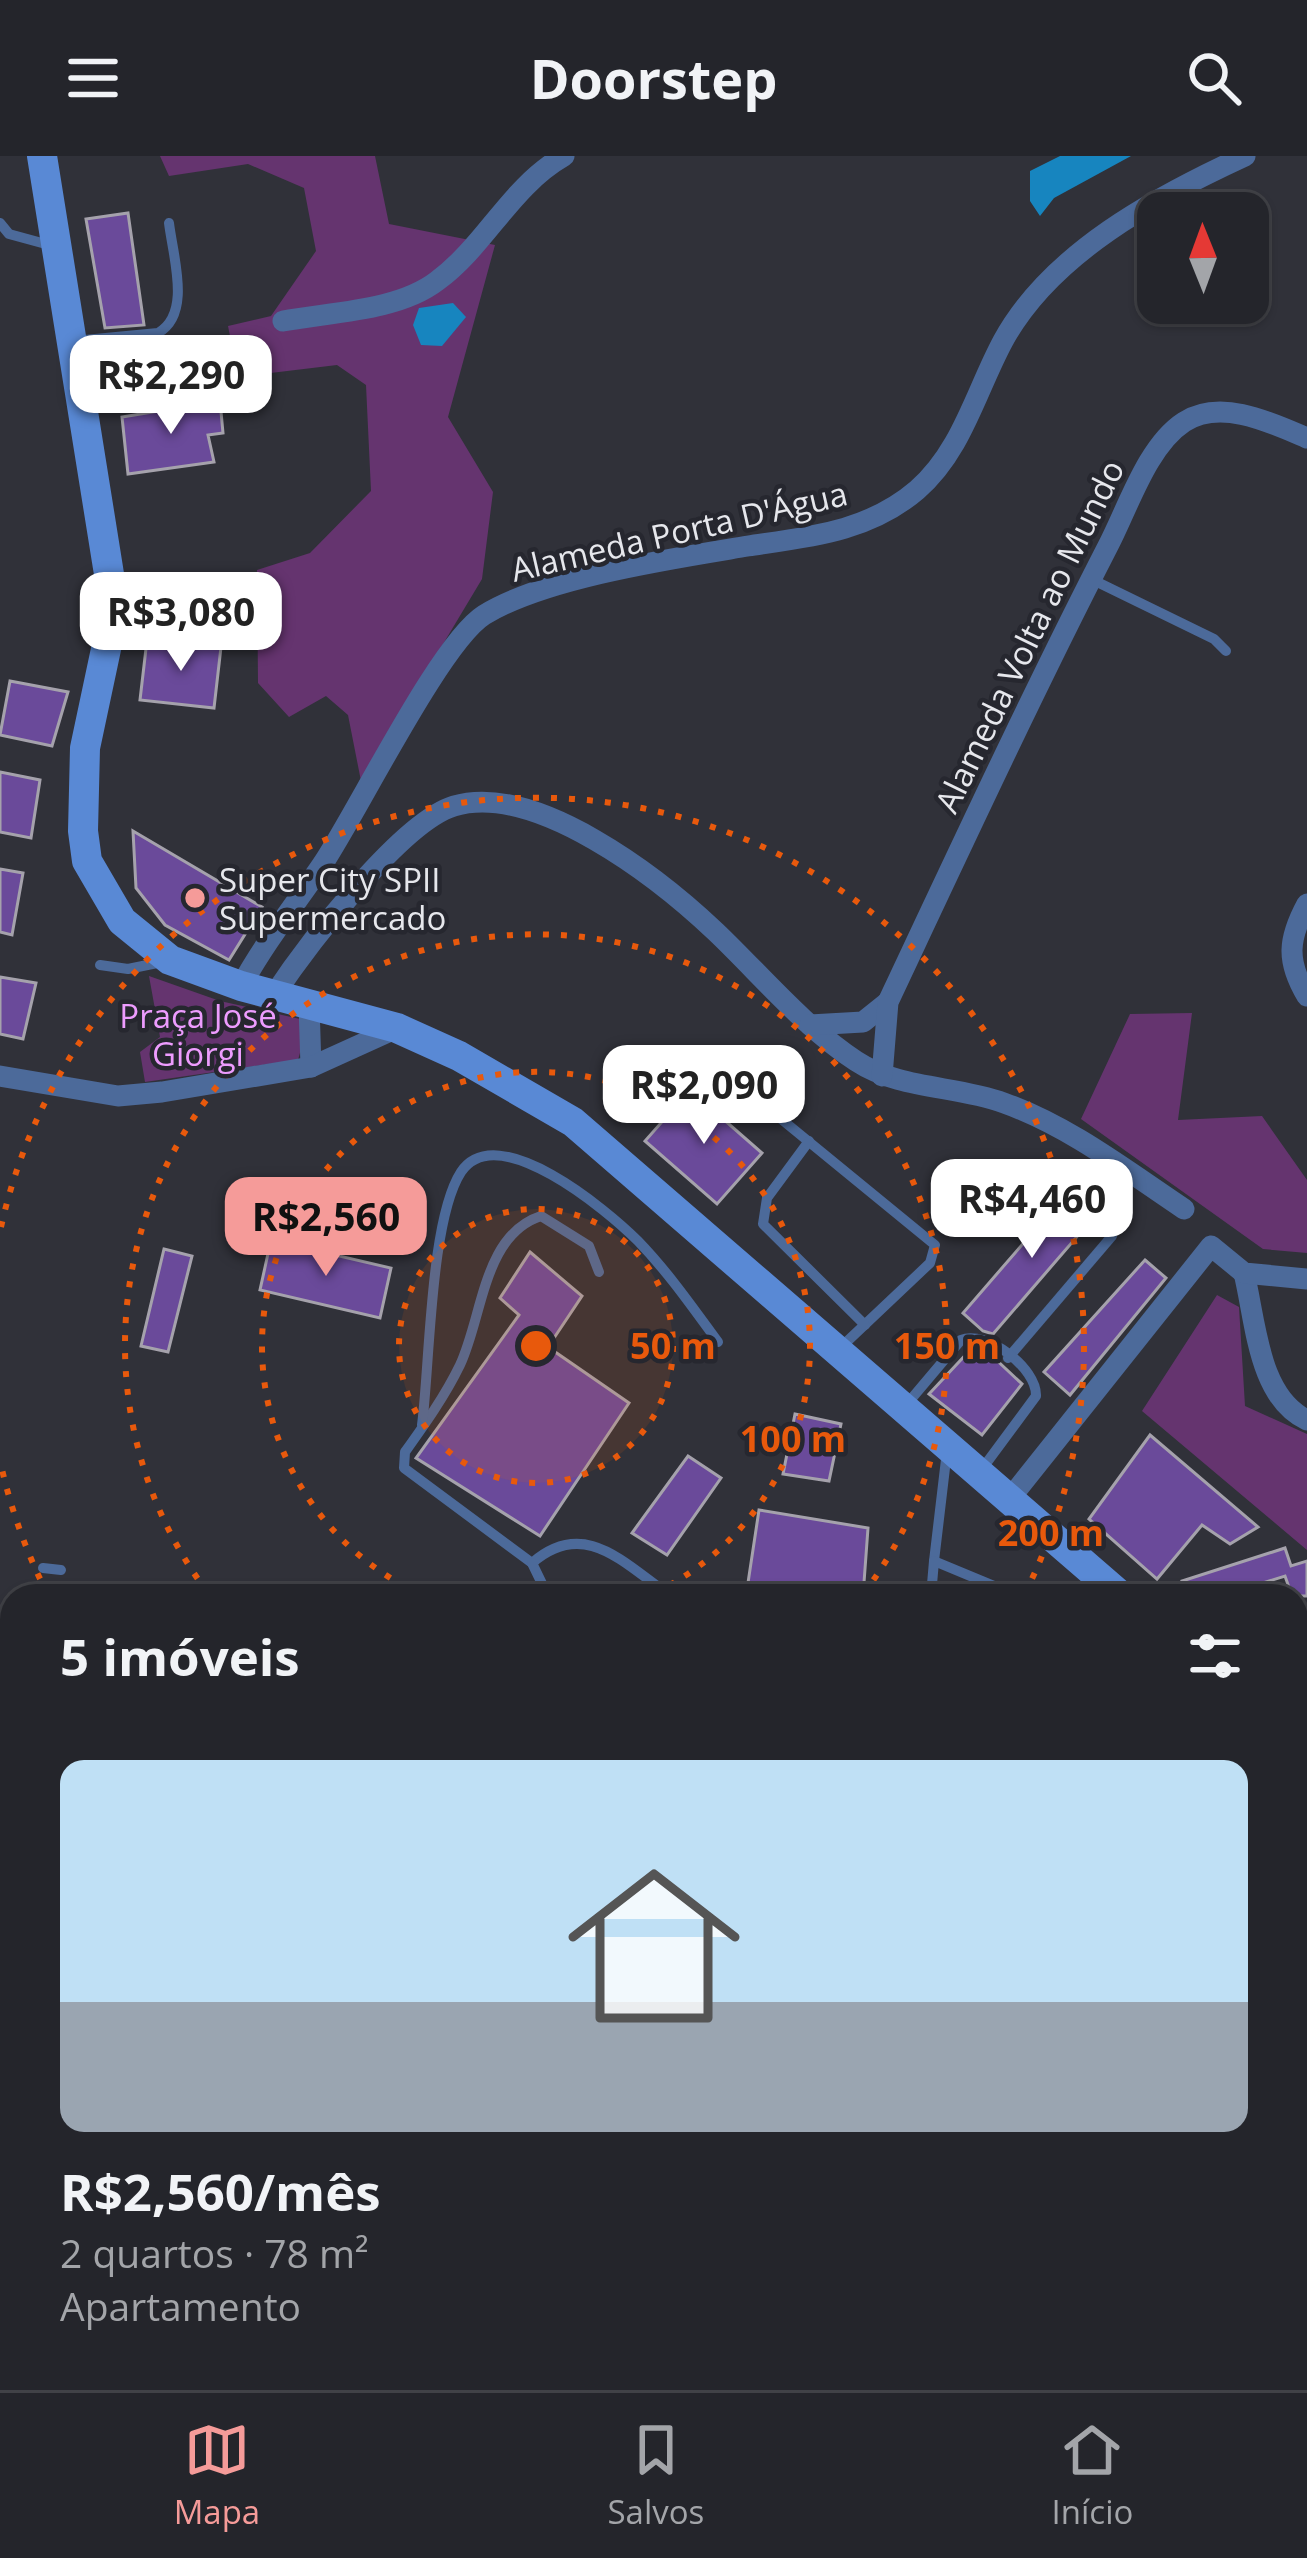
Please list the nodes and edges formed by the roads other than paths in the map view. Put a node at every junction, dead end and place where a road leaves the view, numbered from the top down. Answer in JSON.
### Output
{"nodes":[{"id":1,"x":42,"y":156,"type":"edge"},
{"id":2,"x":564,"y":156,"type":"edge"},
{"id":3,"x":1245,"y":156,"type":"edge"},
{"id":4,"x":0,"y":223,"type":"edge"},
{"id":5,"x":170,"y":223,"type":"dead end"},
{"id":6,"x":56,"y":247,"type":"junction"},
{"id":7,"x":284,"y":321,"type":"dead end"},
{"id":8,"x":70,"y":341,"type":"junction"},
{"id":9,"x":1307,"y":438,"type":"edge"},
{"id":10,"x":1091,"y":579,"type":"junction"},
{"id":11,"x":1226,"y":650,"type":"dead end"},
{"id":12,"x":1307,"y":904,"type":"edge"},
{"id":13,"x":170,"y":960,"type":"junction"},
{"id":14,"x":100,"y":965,"type":"dead end"},
{"id":15,"x":241,"y":986,"type":"junction"},
{"id":16,"x":274,"y":995,"type":"junction"},
{"id":17,"x":1307,"y":996,"type":"edge"},
{"id":18,"x":888,"y":1002,"type":"junction"},
{"id":19,"x":309,"y":1004,"type":"junction"},
{"id":20,"x":810,"y":1025,"type":"junction"},
{"id":21,"x":397,"y":1028,"type":"junction"},
{"id":22,"x":311,"y":1067,"type":"junction"},
{"id":23,"x":0,"y":1076,"type":"edge"},
{"id":24,"x":882,"y":1076,"type":"junction"},
{"id":25,"x":742,"y":1087,"type":"dead end"},
{"id":26,"x":809,"y":1141,"type":"junction"},
{"id":27,"x":1184,"y":1209,"type":"dead end"},
{"id":28,"x":1112,"y":1236,"type":"dead end"},
{"id":29,"x":599,"y":1272,"type":"dead end"},
{"id":30,"x":1244,"y":1273,"type":"junction"},
{"id":31,"x":1307,"y":1279,"type":"edge"},
{"id":32,"x":865,"y":1325,"type":"junction"},
{"id":33,"x":718,"y":1342,"type":"dead end"},
{"id":34,"x":836,"y":1353,"type":"junction"},
{"id":35,"x":1008,"y":1358,"type":"junction"},
{"id":36,"x":901,"y":1411,"type":"junction"},
{"id":37,"x":1307,"y":1420,"type":"edge"},
{"id":38,"x":422,"y":1429,"type":"junction"},
{"id":39,"x":947,"y":1450,"type":"junction"},
{"id":40,"x":976,"y":1476,"type":"junction"},
{"id":41,"x":1008,"y":1501,"type":"junction"},
{"id":42,"x":934,"y":1561,"type":"junction"},
{"id":43,"x":532,"y":1563,"type":"junction"},
{"id":44,"x":43,"y":1568,"type":"dead end"},
{"id":45,"x":61,"y":1570,"type":"dead end"},
{"id":46,"x":542,"y":1584,"type":"edge"},
{"id":47,"x":653,"y":1584,"type":"edge"},
{"id":48,"x":932,"y":1584,"type":"edge"},
{"id":49,"x":989,"y":1584,"type":"edge"},
{"id":50,"x":1107,"y":1584,"type":"edge"}],
"edges":[{"from":1,"to":6,"type":"street"},
{"from":2,"to":7,"type":"street"},
{"from":3,"to":15,"type":"street","name":"Alameda Porta D'Água"},
{"from":4,"to":6,"type":"lane"},
{"from":5,"to":8,"type":"lane"},
{"from":6,"to":8,"type":"street"},
{"from":8,"to":13,"type":"street"},
{"from":9,"to":10,"type":"street","name":"Alameda Volta ao Mundo"},
{"from":10,"to":11,"type":"lane"},
{"from":10,"to":18,"type":"street","name":"Alameda Volta ao Mundo"},
{"from":12,"to":17,"type":"street"},
{"from":13,"to":14,"type":"lane"},
{"from":13,"to":15,"type":"street"},
{"from":15,"to":16,"type":"street"},
{"from":16,"to":19,"type":"street"},
{"from":16,"to":20,"type":"street"},
{"from":18,"to":20,"type":"street"},
{"from":18,"to":24,"type":"street","name":"Alameda Volta ao Mundo"},
{"from":19,"to":21,"type":"street"},
{"from":19,"to":22,"type":"street"},
{"from":20,"to":24,"type":"street"},
{"from":21,"to":22,"type":"street"},
{"from":21,"to":34,"type":"street"},
{"from":22,"to":23,"type":"street"},
{"from":24,"to":27,"type":"street"},
{"from":25,"to":26,"type":"lane"},
{"from":26,"to":32,"type":"lane"},
{"from":26,"to":32,"type":"lane"},
{"from":28,"to":35,"type":"lane"},
{"from":29,"to":38,"type":"lane"},
{"from":30,"to":31,"type":"street"},
{"from":30,"to":37,"type":"street"},
{"from":30,"to":41,"type":"street"},
{"from":32,"to":34,"type":"lane"},
{"from":33,"to":38,"type":"lane"},
{"from":34,"to":36,"type":"street"},
{"from":35,"to":36,"type":"lane"},
{"from":35,"to":40,"type":"lane"},
{"from":36,"to":39,"type":"street"},
{"from":38,"to":43,"type":"lane"},
{"from":39,"to":40,"type":"street"},
{"from":39,"to":42,"type":"lane"},
{"from":40,"to":41,"type":"street"},
{"from":41,"to":50,"type":"street"},
{"from":42,"to":48,"type":"lane"},
{"from":42,"to":49,"type":"lane"},
{"from":43,"to":46,"type":"lane"},
{"from":43,"to":47,"type":"lane"},
{"from":44,"to":45,"type":"lane"}]}
